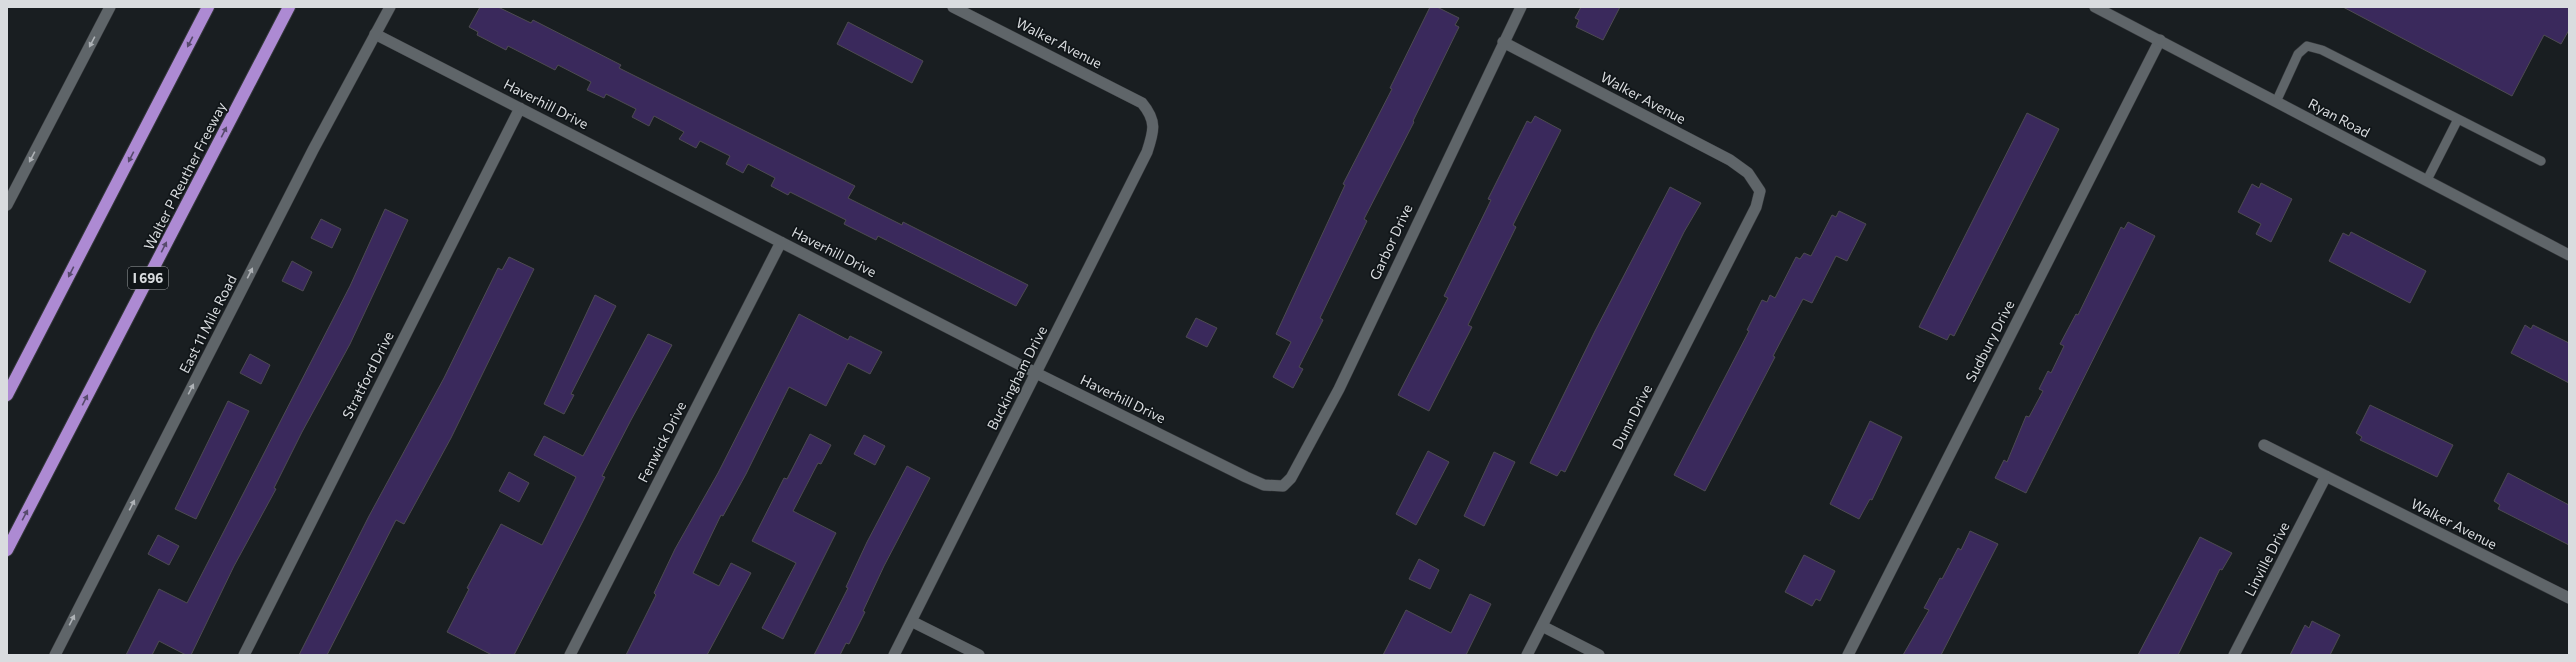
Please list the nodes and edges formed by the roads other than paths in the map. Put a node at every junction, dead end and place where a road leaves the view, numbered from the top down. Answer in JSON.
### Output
{"nodes":[{"id":1,"x":110,"y":7,"type":"edge"},
{"id":2,"x":208,"y":7,"type":"edge"},
{"id":3,"x":289,"y":7,"type":"edge"},
{"id":4,"x":390,"y":7,"type":"edge"},
{"id":5,"x":953,"y":7,"type":"edge"},
{"id":6,"x":1521,"y":7,"type":"edge"},
{"id":7,"x":2095,"y":7,"type":"edge"},
{"id":8,"x":375,"y":34,"type":"junction"},
{"id":9,"x":2160,"y":40,"type":"junction"},
{"id":10,"x":1503,"y":42,"type":"junction"},
{"id":11,"x":2276,"y":102,"type":"junction"},
{"id":12,"x":520,"y":108,"type":"junction"},
{"id":13,"x":1148,"y":111,"type":"joint"},
{"id":14,"x":2457,"y":121,"type":"junction"},
{"id":15,"x":2541,"y":161,"type":"dead end"},
{"id":16,"x":2427,"y":180,"type":"junction"},
{"id":17,"x":1760,"y":191,"type":"joint"},
{"id":18,"x":7,"y":205,"type":"edge"},
{"id":19,"x":781,"y":242,"type":"junction"},
{"id":20,"x":2569,"y":255,"type":"edge"},
{"id":21,"x":1036,"y":374,"type":"junction"},
{"id":22,"x":7,"y":396,"type":"edge"},
{"id":23,"x":2264,"y":446,"type":"dead end"},
{"id":24,"x":2326,"y":476,"type":"junction"},
{"id":25,"x":1283,"y":486,"type":"joint"},
{"id":26,"x":7,"y":550,"type":"edge"},
{"id":27,"x":2569,"y":598,"type":"edge"},
{"id":28,"x":911,"y":621,"type":"junction"},
{"id":29,"x":1542,"y":626,"type":"junction"},
{"id":30,"x":54,"y":655,"type":"edge"},
{"id":31,"x":244,"y":655,"type":"edge"},
{"id":32,"x":570,"y":655,"type":"edge"},
{"id":33,"x":894,"y":655,"type":"edge"},
{"id":34,"x":979,"y":655,"type":"edge"},
{"id":35,"x":1527,"y":655,"type":"edge"},
{"id":36,"x":1599,"y":655,"type":"edge"},
{"id":37,"x":1848,"y":655,"type":"edge"},
{"id":38,"x":2234,"y":655,"type":"edge"}],
"edges":[{"from":1,"to":18,"type":"street","one_way":true},
{"from":2,"to":22,"type":"highway","one_way":true},
{"from":26,"to":3,"type":"highway","name":"Walter P Reuther Freeway","number":"I 696","one_way":true},
{"from":4,"to":8,"type":"street","name":"East 11 Mile Road"},
{"from":5,"to":13,"type":"street","name":"Walker Avenue"},
{"from":6,"to":10,"type":"street","name":"Garbor Drive"},
{"from":7,"to":9,"type":"street","name":"Ryan Road"},
{"from":8,"to":12,"type":"street","name":"Haverhill Drive"},
{"from":30,"to":8,"type":"street","name":"East 11 Mile Road","one_way":true},
{"from":9,"to":11,"type":"street","name":"Ryan Road"},
{"from":9,"to":37,"type":"street","name":"Sudbury Drive"},
{"from":10,"to":17,"type":"street","name":"Walker Avenue"},
{"from":10,"to":25,"type":"street","name":"Garbor Drive"},
{"from":11,"to":14,"type":"lane"},
{"from":11,"to":16,"type":"street","name":"Ryan Road"},
{"from":12,"to":19,"type":"street","name":"Haverhill Drive"},
{"from":12,"to":31,"type":"street","name":"Stratford Drive"},
{"from":13,"to":21,"type":"street","name":"Buckingham Drive"},
{"from":14,"to":15,"type":"lane"},
{"from":14,"to":16,"type":"lane"},
{"from":16,"to":20,"type":"street","name":"Ryan Road"},
{"from":17,"to":29,"type":"street","name":"Dunn Drive"},
{"from":19,"to":21,"type":"street","name":"Haverhill Drive"},
{"from":19,"to":32,"type":"street","name":"Fenwick Drive"},
{"from":21,"to":25,"type":"street","name":"Haverhill Drive"},
{"from":21,"to":28,"type":"street","name":"Buckingham Drive"},
{"from":23,"to":24,"type":"street","name":"Walker Avenue"},
{"from":24,"to":27,"type":"street","name":"Walker Avenue"},
{"from":24,"to":38,"type":"street","name":"Linville Drive"},
{"from":28,"to":33,"type":"street","name":"Buckingham Drive"},
{"from":28,"to":34,"type":"street"},
{"from":29,"to":35,"type":"street","name":"Dunn Drive"},
{"from":29,"to":36,"type":"street"}]}
